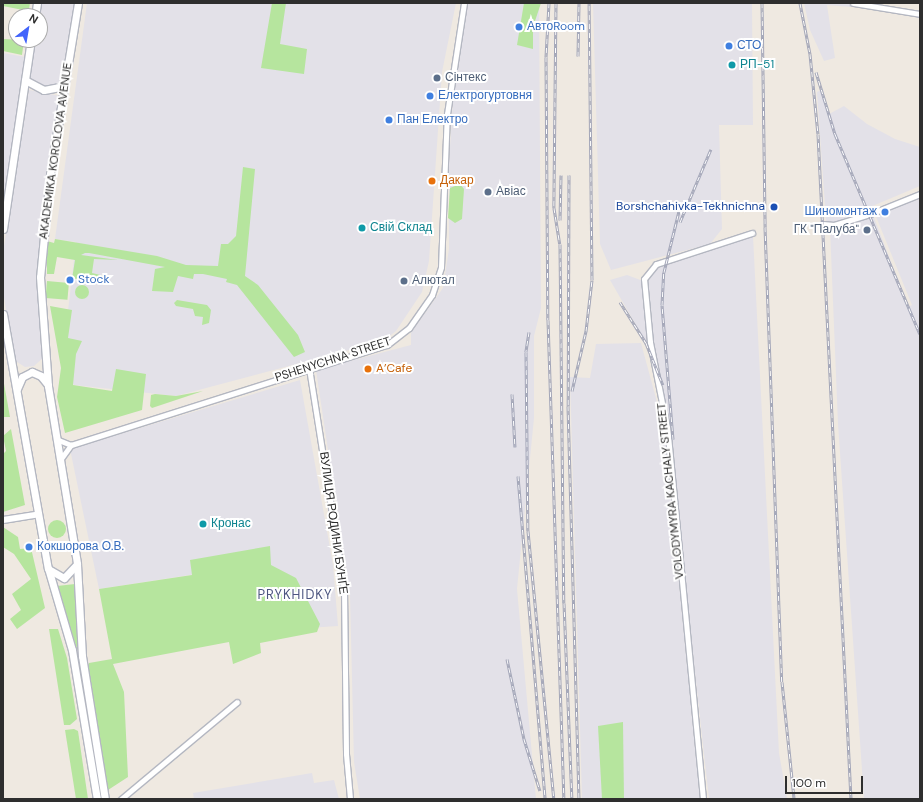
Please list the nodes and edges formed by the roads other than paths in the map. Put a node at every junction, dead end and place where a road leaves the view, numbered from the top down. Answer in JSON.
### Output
{"nodes":[{"id":1,"x":78,"y":3,"type":"edge"},
{"id":2,"x":464,"y":3,"type":"edge"},
{"id":3,"x":853,"y":3,"type":"edge"},
{"id":4,"x":920,"y":14,"type":"edge"},
{"id":5,"x":30,"y":48,"type":"edge"},
{"id":6,"x":25,"y":80,"type":"junction"},
{"id":7,"x":65,"y":86,"type":"junction"},
{"id":8,"x":920,"y":194,"type":"edge"},
{"id":9,"x":823,"y":224,"type":"dead end"},
{"id":10,"x":3,"y":229,"type":"edge"},
{"id":11,"x":752,"y":233,"type":"dead end"},
{"id":12,"x":3,"y":314,"type":"edge"},
{"id":13,"x":309,"y":368,"type":"junction"},
{"id":14,"x":48,"y":386,"type":"junction"},
{"id":15,"x":17,"y":389,"type":"junction"},
{"id":16,"x":55,"y":438,"type":"junction"},
{"id":17,"x":71,"y":445,"type":"junction"},
{"id":18,"x":59,"y":463,"type":"junction"},
{"id":19,"x":39,"y":514,"type":"junction"},
{"id":20,"x":3,"y":520,"type":"edge"},
{"id":21,"x":77,"y":564,"type":"junction"},
{"id":22,"x":48,"y":568,"type":"junction"},
{"id":23,"x":237,"y":702,"type":"dead end"},
{"id":24,"x":97,"y":799,"type":"edge"},
{"id":25,"x":105,"y":799,"type":"edge"},
{"id":26,"x":121,"y":799,"type":"edge"},
{"id":27,"x":350,"y":799,"type":"edge"},
{"id":28,"x":703,"y":799,"type":"edge"}],
"edges":[{"from":1,"to":7,"type":"main road","name":"AKADEMIKA KOROLOVA AVENUE"},
{"from":2,"to":13,"type":"street","name":"PSHENYCHNA STREET"},
{"from":3,"to":4,"type":"street"},
{"from":5,"to":6,"type":"main road"},
{"from":6,"to":7,"type":"main road"},
{"from":6,"to":10,"type":"main road"},
{"from":7,"to":14,"type":"main road","name":"AKADEMIKA KOROLOVA AVENUE"},
{"from":8,"to":9,"type":"street"},
{"from":11,"to":28,"type":"street","name":"VOLODYMYRA KACHALY STREET"},
{"from":12,"to":15,"type":"main road"},
{"from":13,"to":17,"type":"street","name":"PSHENYCHNA STREET"},
{"from":13,"to":27,"type":"street","name":"ВУЛИЦЯ РОДИНИ БУНҐЕ"},
{"from":14,"to":15,"type":"main road"},
{"from":14,"to":16,"type":"main road","name":"AKADEMIKA KOROLOVA AVENUE"},
{"from":15,"to":19,"type":"main road"},
{"from":16,"to":17,"type":"street"},
{"from":16,"to":18,"type":"main road","name":"AKADEMIKA KOROLOVA AVENUE"},
{"from":17,"to":18,"type":"street"},
{"from":18,"to":21,"type":"main road","name":"AKADEMIKA KOROLOVA AVENUE"},
{"from":19,"to":20,"type":"street"},
{"from":19,"to":22,"type":"main road"},
{"from":21,"to":22,"type":"main road"},
{"from":21,"to":25,"type":"main road","name":"AKADEMIKA KOROLOVA AVENUE"},
{"from":22,"to":24,"type":"main road"},
{"from":23,"to":26,"type":"street"}]}
